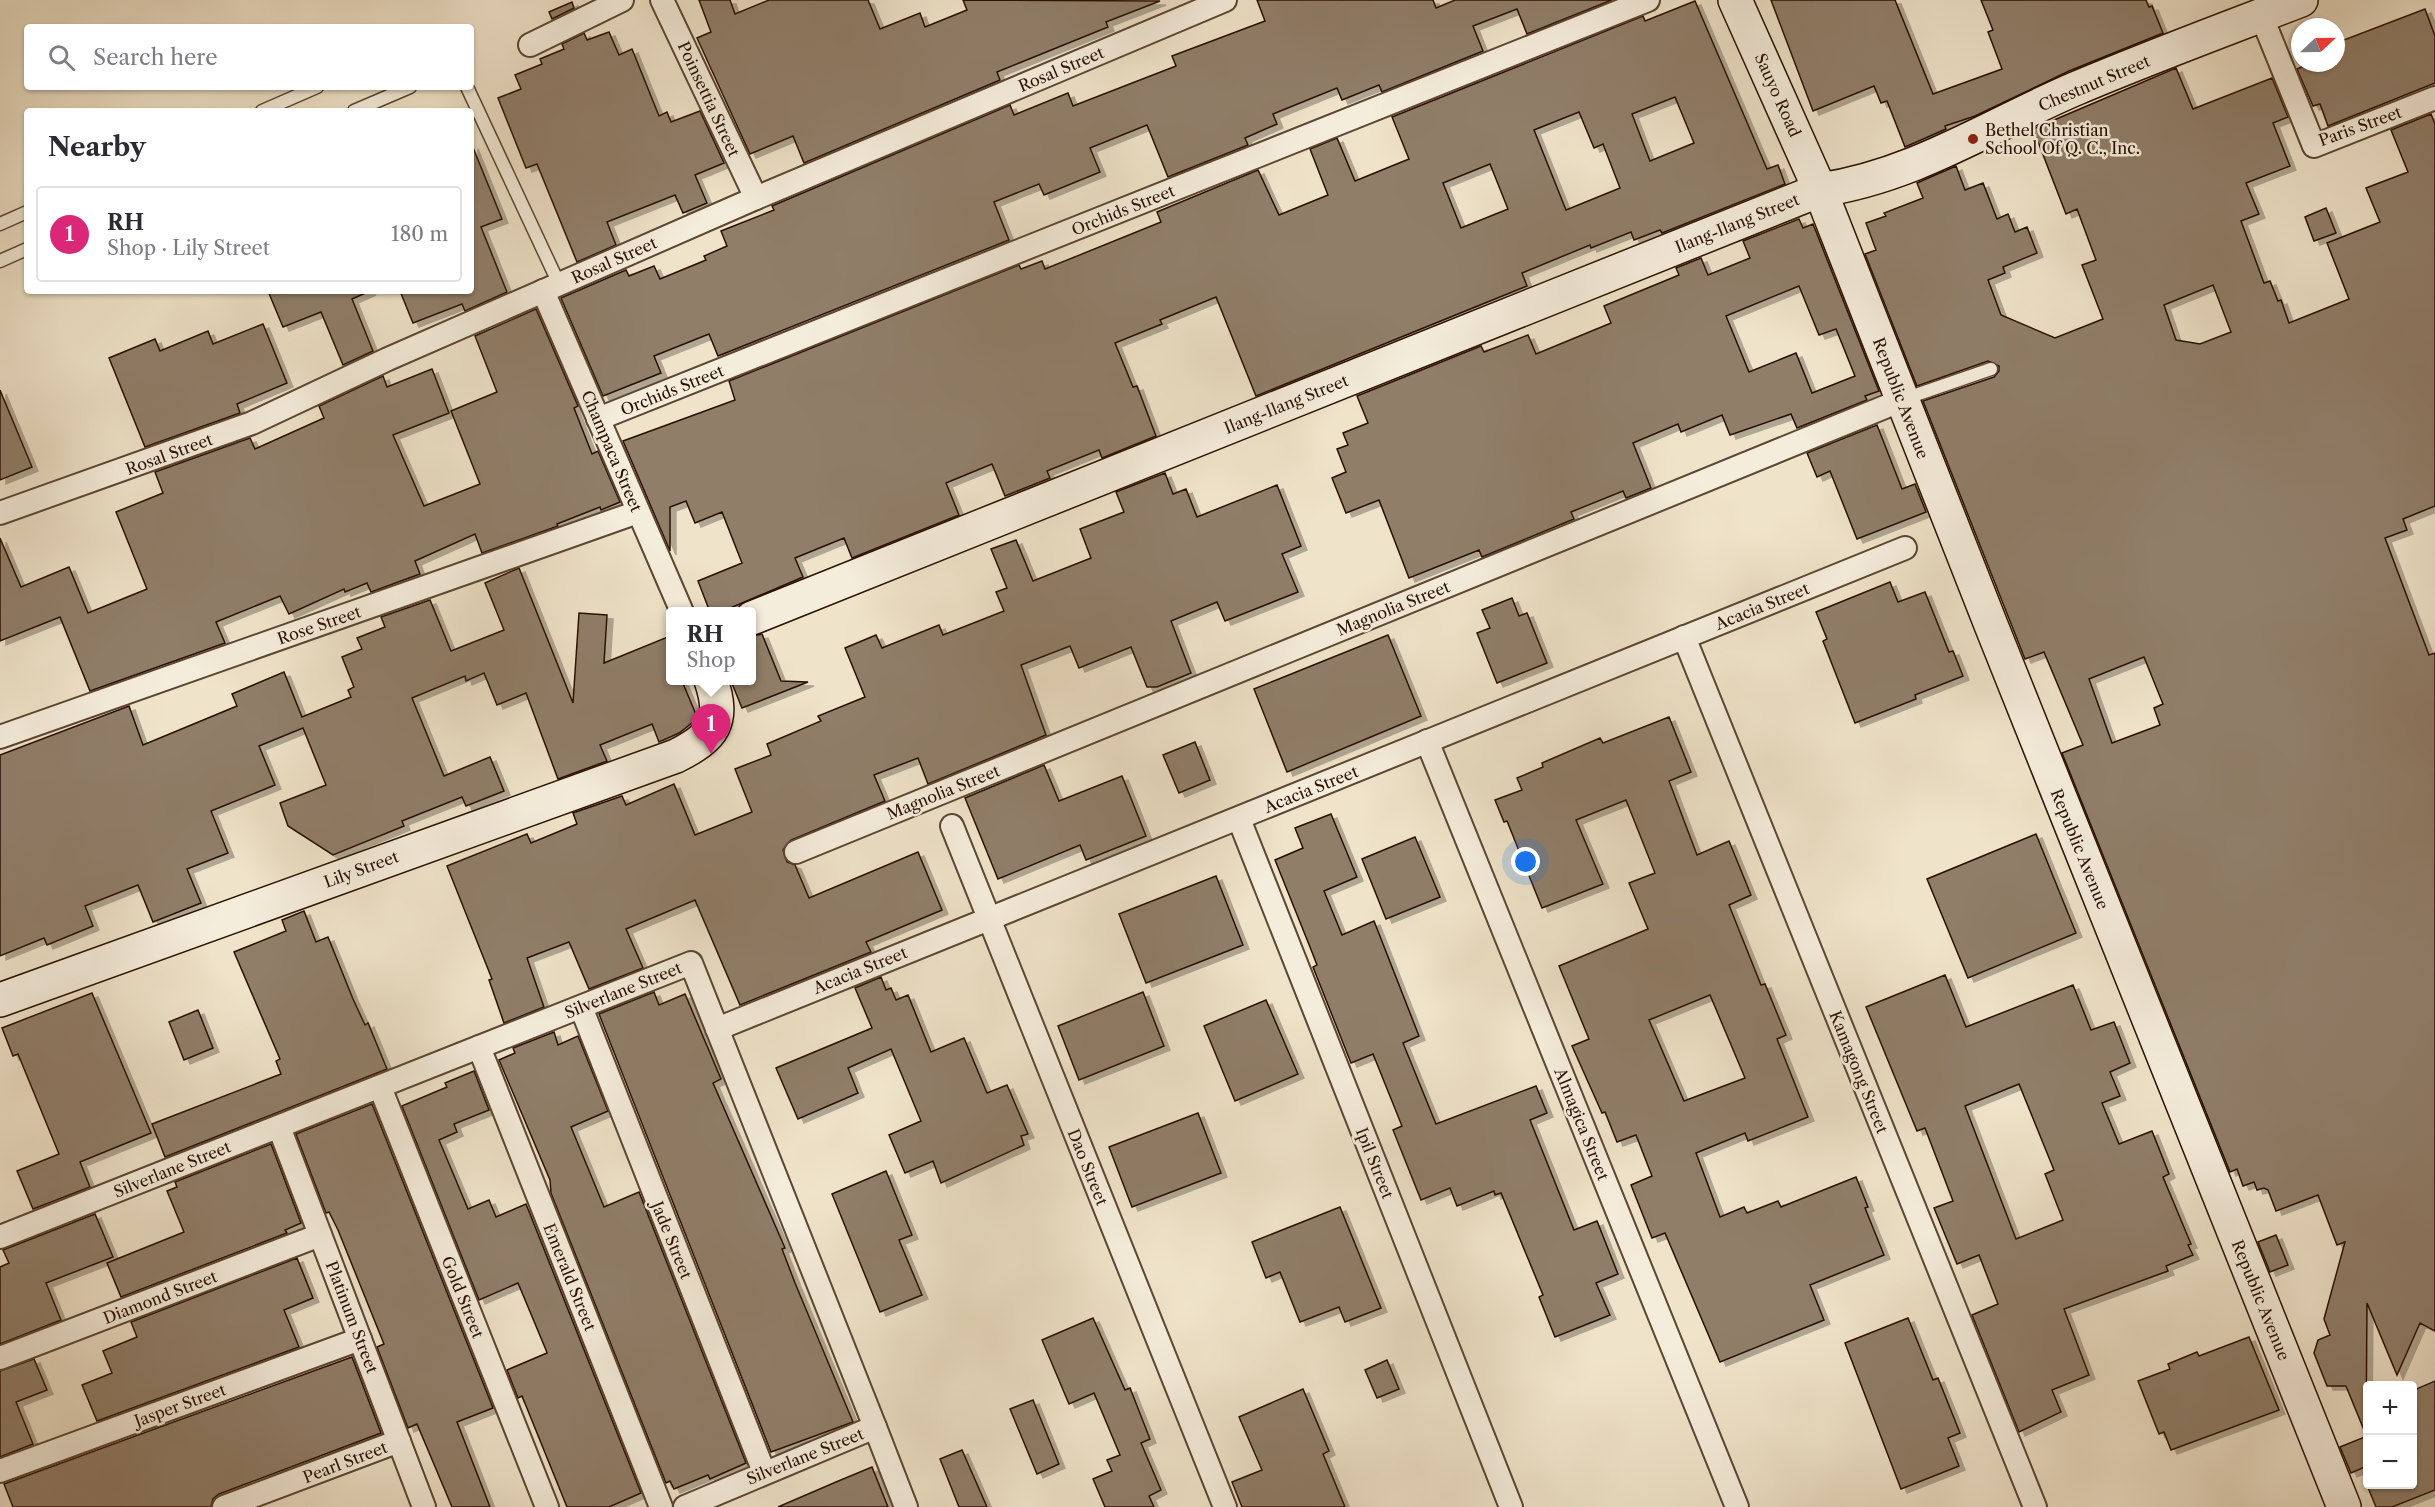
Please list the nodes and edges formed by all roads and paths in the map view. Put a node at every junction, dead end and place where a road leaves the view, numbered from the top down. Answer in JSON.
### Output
{"nodes":[{"id":1,"x":622,"y":0,"type":"edge"},
{"id":2,"x":662,"y":0,"type":"edge"},
{"id":3,"x":1225,"y":0,"type":"edge"},
{"id":4,"x":1648,"y":0,"type":"edge"},
{"id":5,"x":1735,"y":0,"type":"edge"},
{"id":6,"x":2301,"y":0,"type":"edge"},
{"id":7,"x":2261,"y":15,"type":"junction"},
{"id":8,"x":530,"y":45,"type":"dead end"},
{"id":9,"x":310,"y":90,"type":"edge"},
{"id":10,"x":403,"y":90,"type":"edge"},
{"id":11,"x":468,"y":90,"type":"edge"},
{"id":12,"x":2435,"y":98,"type":"edge"},
{"id":13,"x":269,"y":108,"type":"edge"},
{"id":14,"x":361,"y":108,"type":"edge"},
{"id":15,"x":473,"y":108,"type":"edge"},
{"id":16,"x":475,"y":113,"type":"edge"},
{"id":17,"x":1820,"y":190,"type":"junction"},
{"id":18,"x":756,"y":198,"type":"junction"},
{"id":19,"x":24,"y":213,"type":"edge"},
{"id":20,"x":0,"y":224,"type":"edge"},
{"id":21,"x":24,"y":250,"type":"edge"},
{"id":22,"x":0,"y":261,"type":"edge"},
{"id":23,"x":551,"y":288,"type":"junction"},
{"id":24,"x":1990,"y":369,"type":"dead end"},
{"id":25,"x":1902,"y":399,"type":"junction"},
{"id":26,"x":598,"y":419,"type":"junction"},
{"id":27,"x":638,"y":512,"type":"junction"},
{"id":28,"x":0,"y":513,"type":"edge"},
{"id":29,"x":1905,"y":548,"type":"dead end"},
{"id":30,"x":680,"y":607,"type":"edge"},
{"id":31,"x":756,"y":616,"type":"edge"},
{"id":32,"x":1684,"y":638,"type":"junction"},
{"id":33,"x":712,"y":685,"type":"edge"},
{"id":34,"x":0,"y":737,"type":"edge"},
{"id":35,"x":1427,"y":741,"type":"junction"},
{"id":36,"x":1239,"y":819,"type":"junction"},
{"id":37,"x":951,"y":826,"type":"dead end"},
{"id":38,"x":796,"y":852,"type":"dead end"},
{"id":39,"x":988,"y":918,"type":"junction"},
{"id":40,"x":0,"y":1000,"type":"edge"},
{"id":41,"x":581,"y":1007,"type":"junction"},
{"id":42,"x":717,"y":1029,"type":"junction"},
{"id":43,"x":478,"y":1047,"type":"junction"},
{"id":44,"x":380,"y":1087,"type":"junction"},
{"id":45,"x":279,"y":1127,"type":"junction"},
{"id":46,"x":320,"y":1235,"type":"junction"},
{"id":47,"x":0,"y":1237,"type":"edge"},
{"id":48,"x":360,"y":1339,"type":"junction"},
{"id":49,"x":0,"y":1358,"type":"edge"},
{"id":50,"x":875,"y":1427,"type":"junction"},
{"id":51,"x":399,"y":1442,"type":"junction"},
{"id":52,"x":0,"y":1471,"type":"edge"},
{"id":53,"x":764,"y":1472,"type":"junction"},
{"id":54,"x":224,"y":1507,"type":"edge"},
{"id":55,"x":424,"y":1507,"type":"edge"},
{"id":56,"x":547,"y":1507,"type":"edge"},
{"id":57,"x":661,"y":1507,"type":"edge"},
{"id":58,"x":685,"y":1507,"type":"edge"},
{"id":59,"x":906,"y":1507,"type":"edge"},
{"id":60,"x":1225,"y":1507,"type":"edge"},
{"id":61,"x":1511,"y":1507,"type":"edge"},
{"id":62,"x":1737,"y":1507,"type":"edge"},
{"id":63,"x":2035,"y":1507,"type":"edge"},
{"id":64,"x":2344,"y":1507,"type":"edge"}],
"edges":[{"from":1,"to":8,"type":"street"},
{"from":2,"to":18,"type":"street","name":"Poinsettia Street"},
{"from":3,"to":18,"type":"street","name":"Rosal Street"},
{"from":4,"to":26,"type":"street","name":"Orchids Street"},
{"from":5,"to":17,"type":"street","name":"Sauyo Road"},
{"from":6,"to":7,"type":"street","name":"Chestnut Street"},
{"from":7,"to":12,"type":"street","name":"Paris Street"},
{"from":7,"to":17,"type":"street","name":"Chestnut Street"},
{"from":9,"to":13,"type":"lane"},
{"from":10,"to":14,"type":"lane"},
{"from":11,"to":15,"type":"lane","name":"Champaca Street"},
{"from":16,"to":23,"type":"lane","name":"Champaca Street"},
{"from":17,"to":25,"type":"street","name":"Republic Avenue"},
{"from":17,"to":31,"type":"street","name":"Ilang-Ilang Street"},
{"from":18,"to":23,"type":"street","name":"Rosal Street"},
{"from":19,"to":20,"type":"lane"},
{"from":21,"to":22,"type":"lane"},
{"from":23,"to":26,"type":"street","name":"Champaca Street"},
{"from":23,"to":28,"type":"street","name":"Rosal Street"},
{"from":24,"to":25,"type":"lane","name":"Magnolia Street"},
{"from":25,"to":38,"type":"street","name":"Magnolia Street"},
{"from":25,"to":64,"type":"street","name":"Republic Avenue"},
{"from":26,"to":27,"type":"street","name":"Champaca Street"},
{"from":27,"to":30,"type":"street","name":"Champaca Street"},
{"from":27,"to":34,"type":"street","name":"Rose Street"},
{"from":29,"to":32,"type":"street","name":"Acacia Street"},
{"from":32,"to":35,"type":"street","name":"Acacia Street"},
{"from":32,"to":63,"type":"street","name":"Kamagong Street"},
{"from":33,"to":40,"type":"street","name":"Lily Street"},
{"from":35,"to":36,"type":"street","name":"Acacia Street"},
{"from":35,"to":62,"type":"street","name":"Almagica Street"},
{"from":36,"to":39,"type":"street","name":"Acacia Street"},
{"from":36,"to":61,"type":"street","name":"Ipil Street"},
{"from":37,"to":39,"type":"street","name":"Dao Street"},
{"from":39,"to":42,"type":"street","name":"Acacia Street"},
{"from":39,"to":60,"type":"street","name":"Dao Street"},
{"from":41,"to":42,"type":"street","name":"Silverlane Street"},
{"from":41,"to":43,"type":"street","name":"Silverlane Street"},
{"from":41,"to":53,"type":"street","name":"Jade Street"},
{"from":42,"to":50,"type":"street","name":"Silverlane Street"},
{"from":43,"to":44,"type":"street","name":"Silverlane Street"},
{"from":43,"to":57,"type":"street","name":"Emerald Street"},
{"from":44,"to":45,"type":"street","name":"Silverlane Street"},
{"from":44,"to":56,"type":"street","name":"Gold Street"},
{"from":45,"to":46,"type":"street","name":"Platinum Street"},
{"from":45,"to":47,"type":"street","name":"Silverlane Street"},
{"from":46,"to":48,"type":"street","name":"Platinum Street"},
{"from":46,"to":49,"type":"street","name":"Diamond Street"},
{"from":48,"to":51,"type":"street","name":"Platinum Street"},
{"from":48,"to":52,"type":"street","name":"Jasper Street"},
{"from":50,"to":53,"type":"street","name":"Silverlane Street"},
{"from":50,"to":59,"type":"street"},
{"from":51,"to":54,"type":"street","name":"Pearl Street"},
{"from":51,"to":55,"type":"street","name":"Platinum Street"},
{"from":53,"to":58,"type":"street","name":"Silverlane Street"}]}
